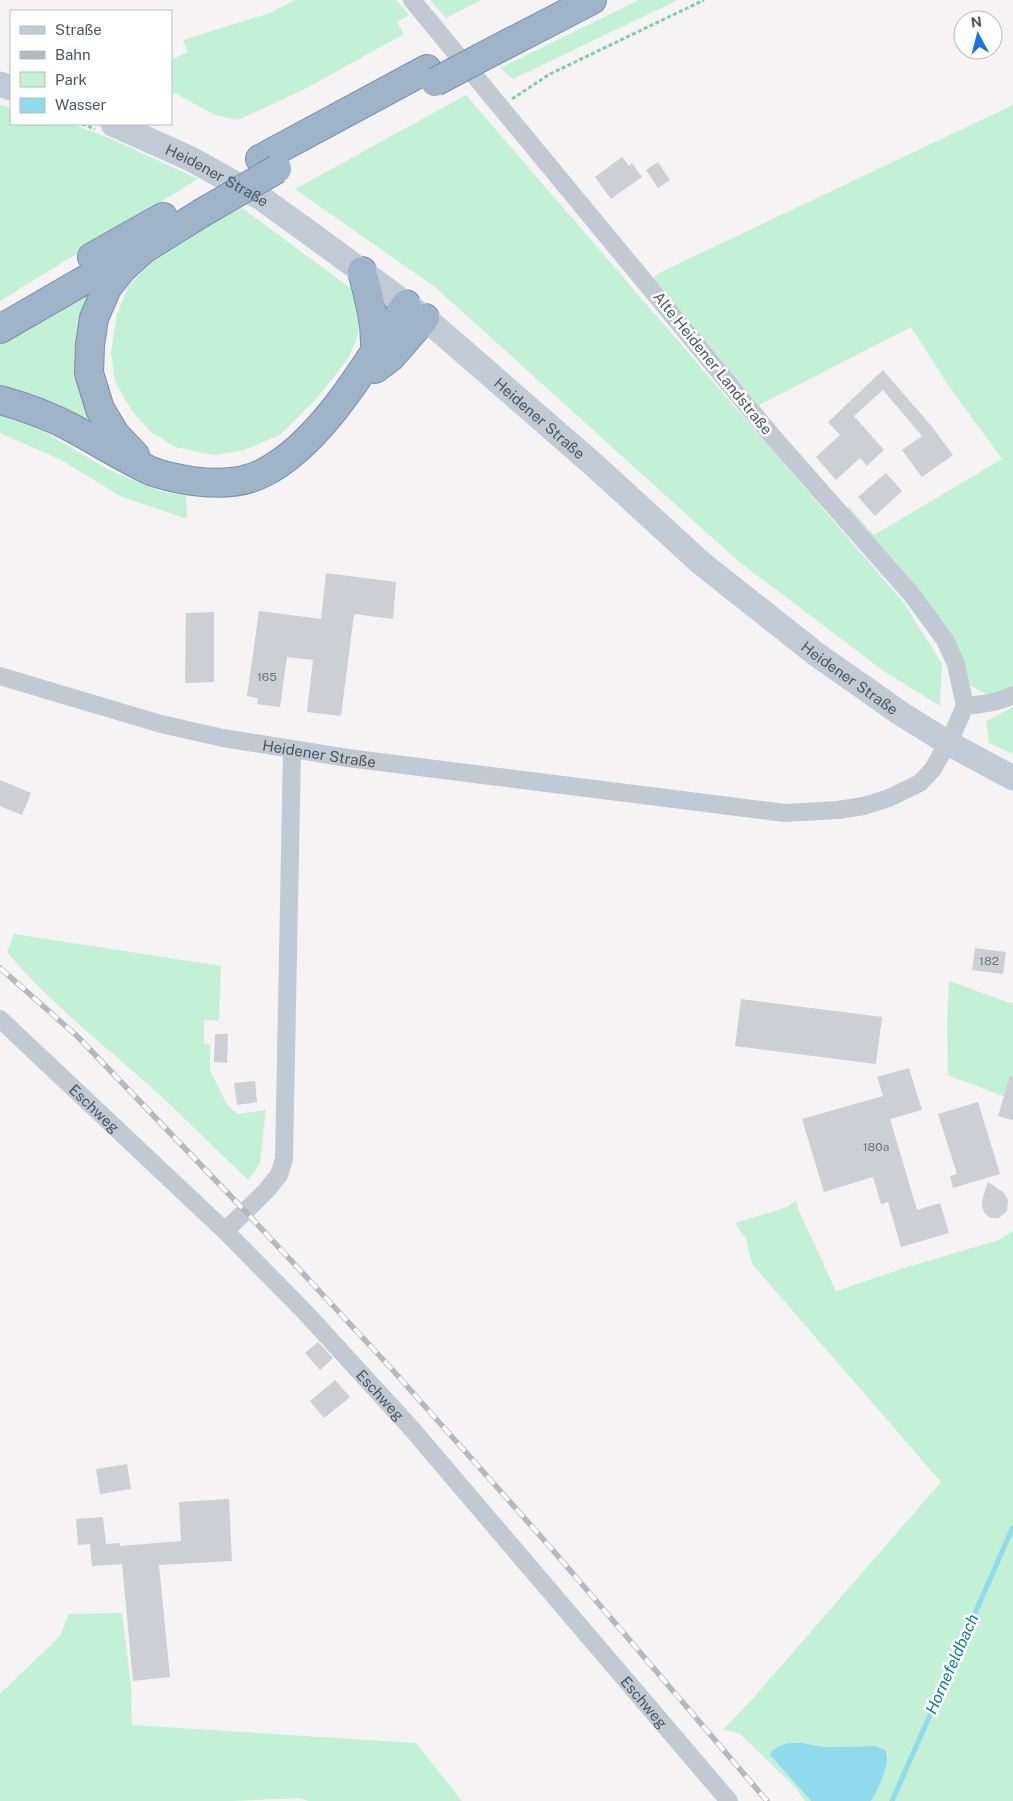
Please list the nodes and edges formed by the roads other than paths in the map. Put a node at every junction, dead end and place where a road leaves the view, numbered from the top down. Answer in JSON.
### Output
{"nodes":[{"id":1,"x":412,"y":0,"type":"edge"},
{"id":2,"x":561,"y":0,"type":"edge"},
{"id":3,"x":592,"y":0,"type":"edge"},
{"id":4,"x":477,"y":51,"type":"junction"},
{"id":5,"x":115,"y":125,"type":"edge"},
{"id":6,"x":193,"y":209,"type":"junction"},
{"id":7,"x":362,"y":271,"type":"junction"},
{"id":8,"x":415,"y":311,"type":"junction"},
{"id":9,"x":0,"y":312,"type":"edge"},
{"id":10,"x":0,"y":329,"type":"edge"},
{"id":11,"x":375,"y":350,"type":"junction"},
{"id":12,"x":350,"y":387,"type":"junction"},
{"id":13,"x":0,"y":400,"type":"edge"},
{"id":14,"x":153,"y":472,"type":"junction"},
{"id":15,"x":0,"y":676,"type":"edge"},
{"id":16,"x":1013,"y":695,"type":"edge"},
{"id":17,"x":965,"y":706,"type":"junction"},
{"id":18,"x":948,"y":743,"type":"junction"},
{"id":19,"x":292,"y":750,"type":"junction"},
{"id":20,"x":1013,"y":778,"type":"edge"},
{"id":21,"x":0,"y":1019,"type":"edge"},
{"id":22,"x":225,"y":1231,"type":"junction"},
{"id":23,"x":729,"y":1801,"type":"edge"}],
"edges":[{"from":1,"to":17,"type":"street","name":"Alte Heidener Landstraße"},
{"from":2,"to":4,"type":"highway"},
{"from":3,"to":4,"type":"highway"},
{"from":4,"to":6,"type":"highway","bridge":true},
{"from":5,"to":7,"type":"main road","name":"Heidener Straße"},
{"from":6,"to":9,"type":"highway"},
{"from":6,"to":10,"type":"highway"},
{"from":6,"to":14,"type":"highway"},
{"from":7,"to":8,"type":"main road","name":"Heidener Straße"},
{"from":7,"to":11,"type":"highway"},
{"from":8,"to":11,"type":"highway"},
{"from":8,"to":12,"type":"highway"},
{"from":8,"to":18,"type":"main road","name":"Heidener Straße"},
{"from":11,"to":12,"type":"highway"},
{"from":12,"to":14,"type":"highway"},
{"from":13,"to":14,"type":"highway"},
{"from":15,"to":19,"type":"street","name":"Heidener Straße"},
{"from":16,"to":17,"type":"street"},
{"from":17,"to":18,"type":"street"},
{"from":18,"to":19,"type":"street","name":"Heidener Straße"},
{"from":18,"to":20,"type":"main road","name":"Heidener Straße"},
{"from":19,"to":22,"type":"street"},
{"from":21,"to":22,"type":"street","name":"Eschweg"},
{"from":22,"to":23,"type":"street","name":"Eschweg"}]}
